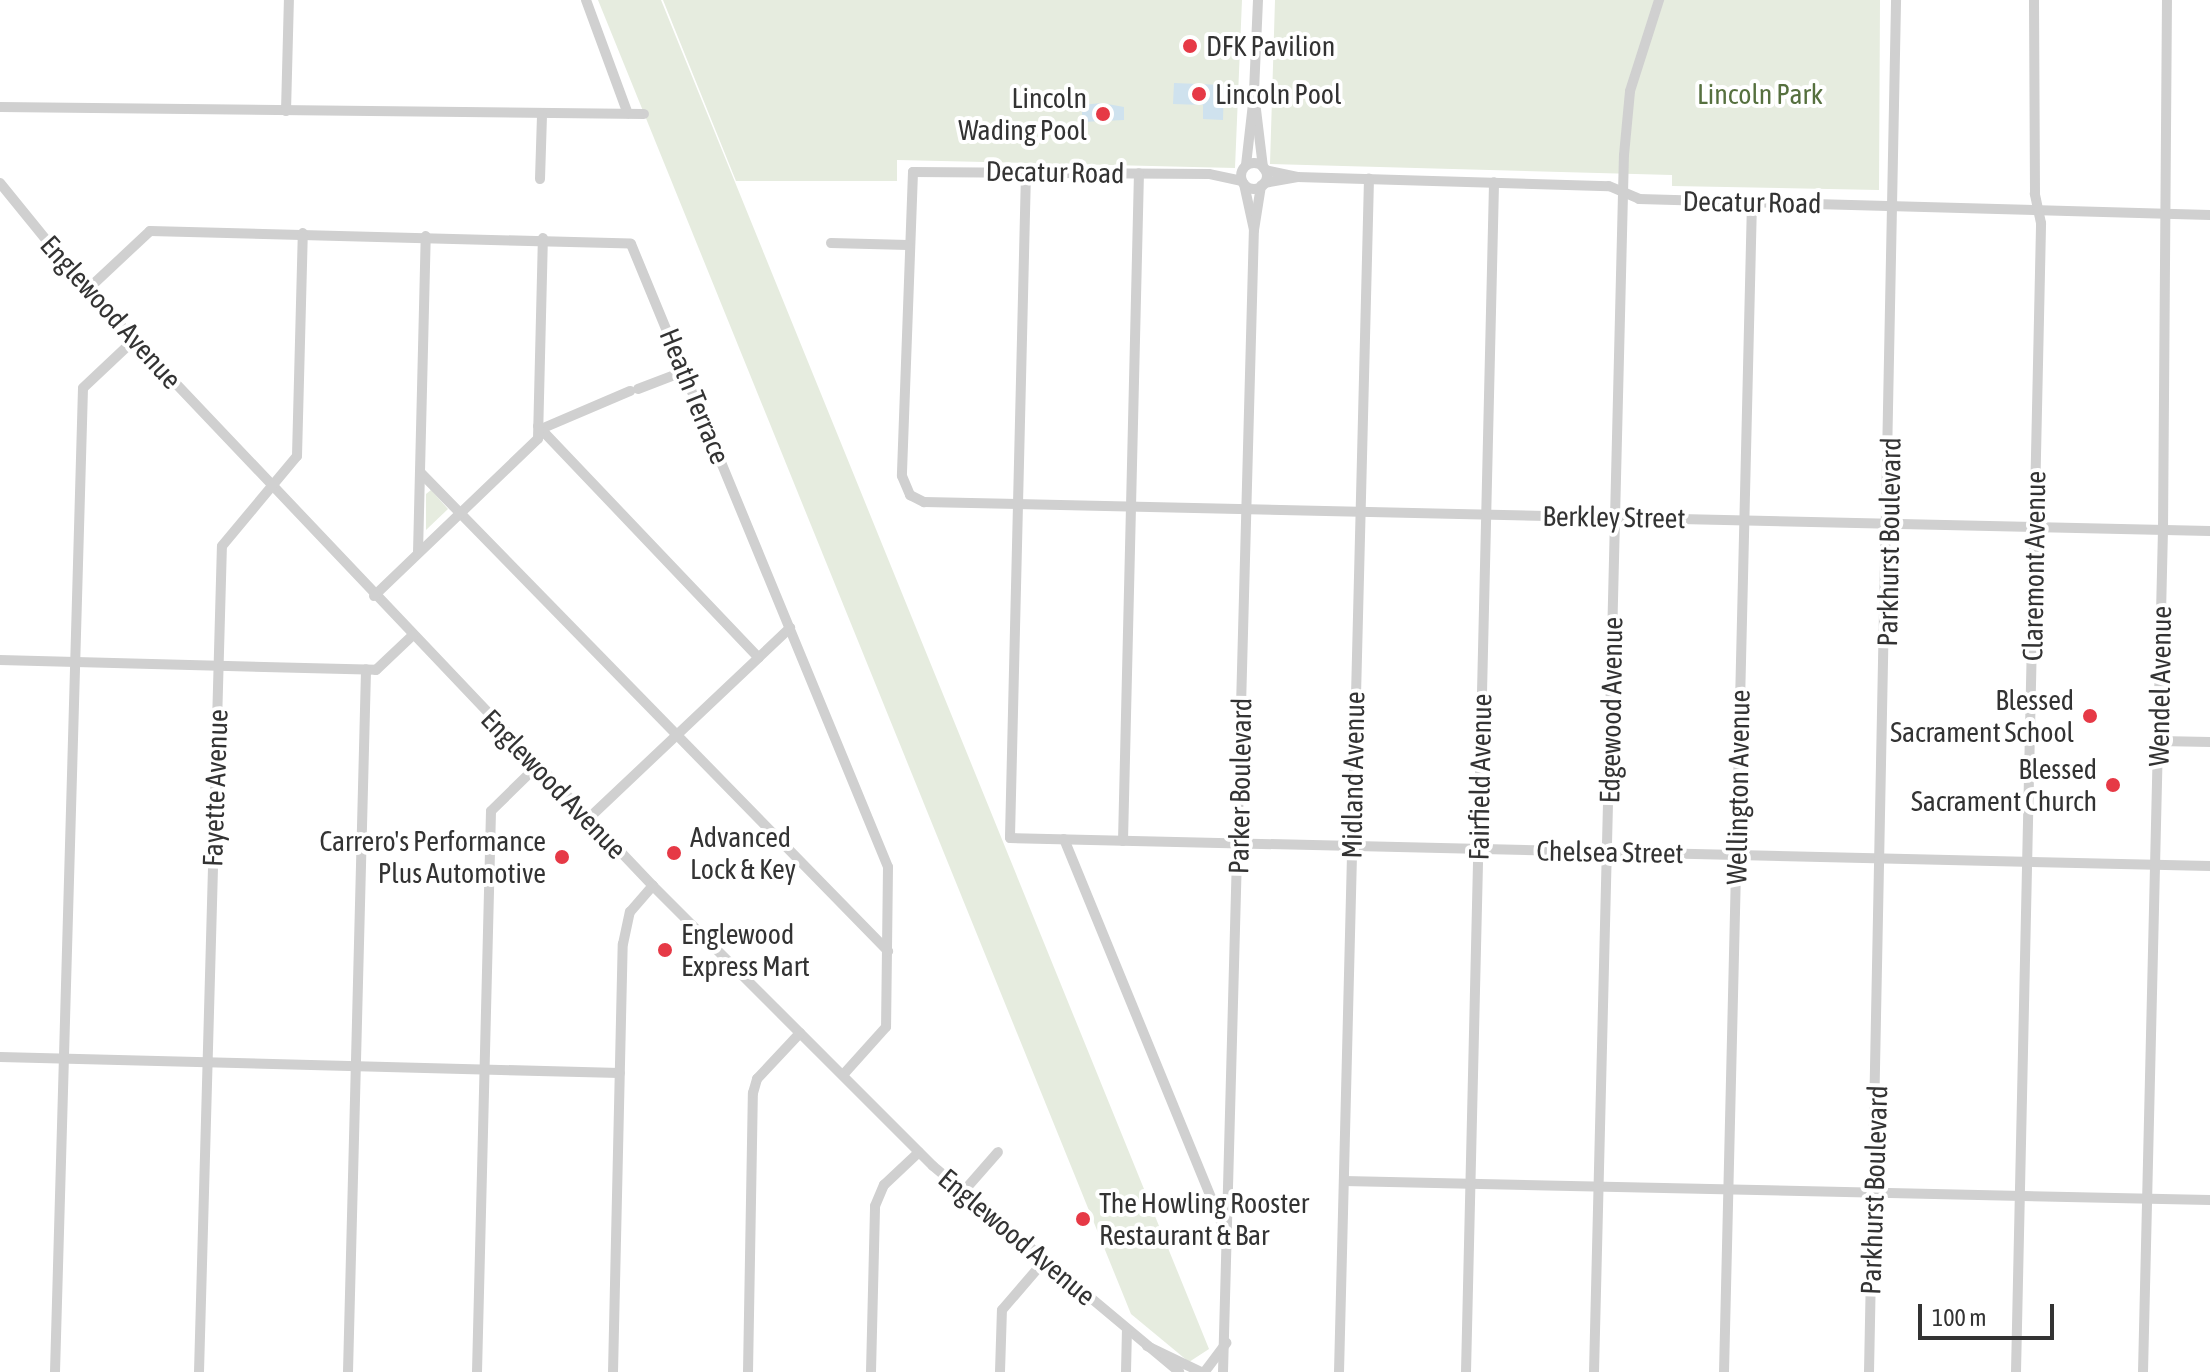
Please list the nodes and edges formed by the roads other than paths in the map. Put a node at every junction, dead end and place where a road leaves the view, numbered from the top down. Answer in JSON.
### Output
{"nodes":[{"id":1,"x":289,"y":0,"type":"edge"},
{"id":2,"x":586,"y":0,"type":"edge"},
{"id":3,"x":1258,"y":0,"type":"edge"},
{"id":4,"x":1659,"y":0,"type":"edge"},
{"id":5,"x":1896,"y":0,"type":"edge"},
{"id":6,"x":2034,"y":0,"type":"edge"},
{"id":7,"x":2167,"y":0,"type":"edge"},
{"id":8,"x":1254,"y":93,"type":"junction"},
{"id":9,"x":0,"y":107,"type":"edge"},
{"id":10,"x":286,"y":111,"type":"junction"},
{"id":11,"x":542,"y":114,"type":"junction"},
{"id":12,"x":628,"y":114,"type":"junction"},
{"id":13,"x":644,"y":114,"type":"dead end"},
{"id":14,"x":1245,"y":166,"type":"junction"},
{"id":15,"x":1264,"y":168,"type":"junction"},
{"id":16,"x":1026,"y":172,"type":"junction"},
{"id":17,"x":1139,"y":173,"type":"junction"},
{"id":18,"x":1209,"y":174,"type":"junction"},
{"id":19,"x":1297,"y":177,"type":"junction"},
{"id":20,"x":1369,"y":178,"type":"junction"},
{"id":21,"x":540,"y":179,"type":"dead end"},
{"id":22,"x":1494,"y":182,"type":"junction"},
{"id":23,"x":0,"y":183,"type":"edge"},
{"id":24,"x":1243,"y":183,"type":"junction"},
{"id":25,"x":1262,"y":184,"type":"junction"},
{"id":26,"x":1623,"y":193,"type":"junction"},
{"id":27,"x":1752,"y":201,"type":"junction"},
{"id":28,"x":1896,"y":205,"type":"junction"},
{"id":29,"x":2038,"y":209,"type":"junction"},
{"id":30,"x":2169,"y":213,"type":"junction"},
{"id":31,"x":2210,"y":215,"type":"edge"},
{"id":32,"x":1254,"y":230,"type":"junction"},
{"id":33,"x":303,"y":233,"type":"junction"},
{"id":34,"x":426,"y":236,"type":"junction"},
{"id":35,"x":543,"y":238,"type":"junction"},
{"id":36,"x":831,"y":243,"type":"dead end"},
{"id":37,"x":908,"y":245,"type":"junction"},
{"id":38,"x":87,"y":290,"type":"junction"},
{"id":39,"x":134,"y":340,"type":"junction"},
{"id":40,"x":685,"y":371,"type":"junction"},
{"id":41,"x":539,"y":428,"type":"junction"},
{"id":42,"x":420,"y":472,"type":"junction"},
{"id":43,"x":273,"y":489,"type":"junction"},
{"id":44,"x":1018,"y":504,"type":"junction"},
{"id":45,"x":1132,"y":506,"type":"junction"},
{"id":46,"x":1247,"y":509,"type":"junction"},
{"id":47,"x":1359,"y":511,"type":"junction"},
{"id":48,"x":460,"y":513,"type":"junction"},
{"id":49,"x":1487,"y":514,"type":"junction"},
{"id":50,"x":1616,"y":517,"type":"junction"},
{"id":51,"x":1745,"y":520,"type":"junction"},
{"id":52,"x":1890,"y":524,"type":"junction"},
{"id":53,"x":2035,"y":527,"type":"junction"},
{"id":54,"x":2163,"y":530,"type":"junction"},
{"id":55,"x":2210,"y":531,"type":"edge"},
{"id":56,"x":418,"y":553,"type":"junction"},
{"id":57,"x":374,"y":596,"type":"junction"},
{"id":58,"x":790,"y":628,"type":"junction"},
{"id":59,"x":412,"y":636,"type":"junction"},
{"id":60,"x":759,"y":658,"type":"junction"},
{"id":61,"x":0,"y":660,"type":"edge"},
{"id":62,"x":75,"y":662,"type":"junction"},
{"id":63,"x":218,"y":666,"type":"junction"},
{"id":64,"x":366,"y":669,"type":"junction"},
{"id":65,"x":675,"y":736,"type":"junction"},
{"id":66,"x":2159,"y":741,"type":"junction"},
{"id":67,"x":2210,"y":742,"type":"edge"},
{"id":68,"x":537,"y":766,"type":"junction"},
{"id":69,"x":589,"y":818,"type":"junction"},
{"id":70,"x":1064,"y":839,"type":"junction"},
{"id":71,"x":1123,"y":841,"type":"junction"},
{"id":72,"x":1238,"y":843,"type":"junction"},
{"id":73,"x":1351,"y":845,"type":"junction"},
{"id":74,"x":1479,"y":849,"type":"junction"},
{"id":75,"x":1608,"y":852,"type":"junction"},
{"id":76,"x":1737,"y":855,"type":"junction"},
{"id":77,"x":1882,"y":859,"type":"junction"},
{"id":78,"x":2027,"y":861,"type":"junction"},
{"id":79,"x":2155,"y":865,"type":"junction"},
{"id":80,"x":2210,"y":866,"type":"edge"},
{"id":81,"x":653,"y":886,"type":"junction"},
{"id":82,"x":888,"y":951,"type":"junction"},
{"id":83,"x":800,"y":1033,"type":"junction"},
{"id":84,"x":0,"y":1057,"type":"edge"},
{"id":85,"x":64,"y":1059,"type":"junction"},
{"id":86,"x":207,"y":1062,"type":"junction"},
{"id":87,"x":355,"y":1066,"type":"junction"},
{"id":88,"x":484,"y":1069,"type":"junction"},
{"id":89,"x":620,"y":1073,"type":"junction"},
{"id":90,"x":843,"y":1075,"type":"junction"},
{"id":91,"x":919,"y":1152,"type":"junction"},
{"id":92,"x":998,"y":1152,"type":"dead end"},
{"id":93,"x":1344,"y":1181,"type":"junction"},
{"id":94,"x":1470,"y":1184,"type":"junction"},
{"id":95,"x":1599,"y":1187,"type":"junction"},
{"id":96,"x":1728,"y":1190,"type":"junction"},
{"id":97,"x":963,"y":1192,"type":"junction"},
{"id":98,"x":1874,"y":1193,"type":"junction"},
{"id":99,"x":2020,"y":1197,"type":"junction"},
{"id":100,"x":2147,"y":1199,"type":"junction"},
{"id":101,"x":2210,"y":1200,"type":"edge"},
{"id":102,"x":1229,"y":1240,"type":"junction"},
{"id":103,"x":1045,"y":1260,"type":"junction"},
{"id":104,"x":1127,"y":1329,"type":"junction"},
{"id":105,"x":1226,"y":1343,"type":"junction"},
{"id":106,"x":1147,"y":1346,"type":"junction"},
{"id":107,"x":1203,"y":1371,"type":"edge"},
{"id":108,"x":55,"y":1372,"type":"edge"},
{"id":109,"x":199,"y":1372,"type":"edge"},
{"id":110,"x":348,"y":1372,"type":"edge"},
{"id":111,"x":477,"y":1372,"type":"edge"},
{"id":112,"x":613,"y":1372,"type":"edge"},
{"id":113,"x":748,"y":1372,"type":"edge"},
{"id":114,"x":871,"y":1372,"type":"edge"},
{"id":115,"x":1000,"y":1372,"type":"edge"},
{"id":116,"x":1126,"y":1372,"type":"edge"},
{"id":117,"x":1179,"y":1372,"type":"edge"},
{"id":118,"x":1221,"y":1372,"type":"edge"},
{"id":119,"x":1339,"y":1372,"type":"edge"},
{"id":120,"x":1466,"y":1372,"type":"edge"},
{"id":121,"x":1594,"y":1372,"type":"edge"},
{"id":122,"x":1724,"y":1372,"type":"edge"},
{"id":123,"x":1869,"y":1372,"type":"edge"},
{"id":124,"x":2016,"y":1372,"type":"edge"},
{"id":125,"x":2143,"y":1372,"type":"edge"}],
"edges":[{"from":1,"to":10,"type":"street"},
{"from":2,"to":12,"type":"street"},
{"from":3,"to":8,"type":"street","name":"Parker Boulevard"},
{"from":4,"to":26,"type":"street","name":"Edgewood Avenue"},
{"from":5,"to":28,"type":"street","name":"Parkhurst Boulevard"},
{"from":6,"to":29,"type":"street","name":"Claremont Avenue"},
{"from":7,"to":30,"type":"street","name":"Wendel Avenue"},
{"from":8,"to":14,"type":"street","name":"Parker Boulevard"},
{"from":8,"to":15,"type":"street","name":"Parker Boulevard"},
{"from":9,"to":10,"type":"street"},
{"from":10,"to":11,"type":"street"},
{"from":11,"to":12,"type":"street"},
{"from":11,"to":21,"type":"street"},
{"from":12,"to":13,"type":"street"},
{"from":14,"to":15,"type":"street"},
{"from":14,"to":18,"type":"street","name":"Decatur Road"},
{"from":14,"to":24,"type":"street","name":"Parker Boulevard"},
{"from":15,"to":19,"type":"street","name":"Decatur Road"},
{"from":15,"to":25,"type":"street","name":"Parker Boulevard"},
{"from":16,"to":17,"type":"street","name":"Decatur Road"},
{"from":16,"to":37,"type":"street","name":"Decatur Road"},
{"from":16,"to":44,"type":"street"},
{"from":17,"to":18,"type":"street","name":"Decatur Road"},
{"from":17,"to":45,"type":"street"},
{"from":18,"to":24,"type":"street","name":"Decatur Road"},
{"from":19,"to":20,"type":"street","name":"Decatur Road"},
{"from":19,"to":25,"type":"street","name":"Decatur Road"},
{"from":20,"to":22,"type":"street","name":"Decatur Road"},
{"from":20,"to":47,"type":"street","name":"Midland Avenue"},
{"from":22,"to":26,"type":"street","name":"Decatur Road"},
{"from":22,"to":49,"type":"street","name":"Fairfield Avenue"},
{"from":23,"to":38,"type":"street","name":"Englewood Avenue"},
{"from":24,"to":25,"type":"street"},
{"from":24,"to":32,"type":"street","name":"Parker Boulevard"},
{"from":25,"to":32,"type":"street","name":"Parker Boulevard"},
{"from":26,"to":27,"type":"street","name":"Decatur Road"},
{"from":26,"to":50,"type":"street","name":"Edgewood Avenue"},
{"from":27,"to":28,"type":"street","name":"Decatur Road"},
{"from":27,"to":51,"type":"street","name":"Wellington Avenue"},
{"from":28,"to":29,"type":"street","name":"Decatur Road"},
{"from":28,"to":52,"type":"street","name":"Parkhurst Boulevard"},
{"from":29,"to":30,"type":"street","name":"Decatur Road"},
{"from":29,"to":53,"type":"street","name":"Claremont Avenue"},
{"from":30,"to":31,"type":"street","name":"Decatur Road"},
{"from":30,"to":54,"type":"street","name":"Wendel Avenue"},
{"from":32,"to":46,"type":"street","name":"Parker Boulevard"},
{"from":33,"to":34,"type":"street","name":"Heath Terrace"},
{"from":33,"to":38,"type":"street","name":"Heath Terrace"},
{"from":33,"to":43,"type":"street","name":"Fayette Avenue"},
{"from":34,"to":35,"type":"street","name":"Heath Terrace"},
{"from":34,"to":42,"type":"street"},
{"from":35,"to":40,"type":"street","name":"Heath Terrace"},
{"from":35,"to":41,"type":"street"},
{"from":36,"to":37,"type":"street"},
{"from":37,"to":44,"type":"street","name":"Berkley Street"},
{"from":38,"to":39,"type":"street","name":"Englewood Avenue"},
{"from":39,"to":43,"type":"street","name":"Englewood Avenue"},
{"from":39,"to":62,"type":"street"},
{"from":40,"to":41,"type":"street"},
{"from":40,"to":58,"type":"street","name":"Heath Terrace"},
{"from":41,"to":48,"type":"street"},
{"from":41,"to":60,"type":"street"},
{"from":42,"to":48,"type":"street"},
{"from":42,"to":56,"type":"street"},
{"from":43,"to":57,"type":"street","name":"Englewood Avenue"},
{"from":43,"to":63,"type":"street","name":"Fayette Avenue"},
{"from":44,"to":45,"type":"street","name":"Berkley Street"},
{"from":44,"to":70,"type":"street","name":"Chelsea Street"},
{"from":45,"to":46,"type":"street","name":"Berkley Street"},
{"from":45,"to":71,"type":"street"},
{"from":46,"to":47,"type":"street","name":"Berkley Street"},
{"from":46,"to":72,"type":"street","name":"Parker Boulevard"},
{"from":47,"to":49,"type":"street","name":"Berkley Street"},
{"from":47,"to":73,"type":"street","name":"Midland Avenue"},
{"from":48,"to":56,"type":"street"},
{"from":48,"to":65,"type":"street"},
{"from":49,"to":50,"type":"street","name":"Berkley Street"},
{"from":49,"to":74,"type":"street","name":"Fairfield Avenue"},
{"from":50,"to":51,"type":"street","name":"Berkley Street"},
{"from":50,"to":75,"type":"street","name":"Edgewood Avenue"},
{"from":51,"to":52,"type":"street","name":"Berkley Street"},
{"from":51,"to":76,"type":"street","name":"Wellington Avenue"},
{"from":52,"to":53,"type":"street","name":"Berkley Street"},
{"from":52,"to":77,"type":"street","name":"Parkhurst Boulevard"},
{"from":53,"to":54,"type":"street","name":"Berkley Street"},
{"from":53,"to":78,"type":"street","name":"Claremont Avenue"},
{"from":54,"to":55,"type":"street","name":"Berkley Street"},
{"from":54,"to":66,"type":"street","name":"Wendel Avenue"},
{"from":56,"to":57,"type":"street"},
{"from":57,"to":59,"type":"street","name":"Englewood Avenue"},
{"from":58,"to":60,"type":"street"},
{"from":58,"to":82,"type":"street","name":"Heath Terrace"},
{"from":59,"to":64,"type":"street"},
{"from":59,"to":68,"type":"street","name":"Englewood Avenue"},
{"from":60,"to":65,"type":"street"},
{"from":61,"to":62,"type":"street"},
{"from":62,"to":63,"type":"street"},
{"from":62,"to":85,"type":"street"},
{"from":63,"to":64,"type":"street"},
{"from":63,"to":86,"type":"street","name":"Fayette Avenue"},
{"from":64,"to":87,"type":"street"},
{"from":65,"to":69,"type":"street"},
{"from":65,"to":82,"type":"street"},
{"from":66,"to":67,"type":"street"},
{"from":66,"to":79,"type":"street","name":"Wendel Avenue"},
{"from":68,"to":69,"type":"street","name":"Englewood Avenue"},
{"from":68,"to":88,"type":"street"},
{"from":69,"to":81,"type":"street","name":"Englewood Avenue"},
{"from":70,"to":71,"type":"street","name":"Chelsea Street"},
{"from":70,"to":102,"type":"street"},
{"from":71,"to":72,"type":"street","name":"Chelsea Street"},
{"from":72,"to":73,"type":"street","name":"Chelsea Street"},
{"from":72,"to":102,"type":"street","name":"Parker Boulevard"},
{"from":73,"to":74,"type":"street","name":"Chelsea Street"},
{"from":73,"to":93,"type":"street","name":"Midland Avenue"},
{"from":74,"to":75,"type":"street","name":"Chelsea Street"},
{"from":74,"to":94,"type":"street","name":"Fairfield Avenue"},
{"from":75,"to":76,"type":"street","name":"Chelsea Street"},
{"from":75,"to":95,"type":"street","name":"Edgewood Avenue"},
{"from":76,"to":77,"type":"street","name":"Chelsea Street"},
{"from":76,"to":96,"type":"street","name":"Wellington Avenue"},
{"from":77,"to":78,"type":"street","name":"Chelsea Street"},
{"from":77,"to":98,"type":"street","name":"Parkhurst Boulevard"},
{"from":78,"to":79,"type":"street","name":"Chelsea Street"},
{"from":78,"to":99,"type":"street","name":"Claremont Avenue"},
{"from":79,"to":80,"type":"street","name":"Chelsea Street"},
{"from":79,"to":100,"type":"street","name":"Wendel Avenue"},
{"from":81,"to":83,"type":"street","name":"Englewood Avenue"},
{"from":81,"to":89,"type":"street"},
{"from":82,"to":90,"type":"street","name":"Heath Terrace"},
{"from":83,"to":90,"type":"street","name":"Englewood Avenue"},
{"from":83,"to":113,"type":"street"},
{"from":84,"to":85,"type":"street"},
{"from":85,"to":86,"type":"street"},
{"from":85,"to":108,"type":"street"},
{"from":86,"to":87,"type":"street"},
{"from":86,"to":109,"type":"street","name":"Fayette Avenue"},
{"from":87,"to":88,"type":"street"},
{"from":87,"to":110,"type":"street"},
{"from":88,"to":89,"type":"street"},
{"from":88,"to":111,"type":"street"},
{"from":89,"to":112,"type":"street"},
{"from":90,"to":91,"type":"street","name":"Englewood Avenue"},
{"from":91,"to":97,"type":"street","name":"Englewood Avenue"},
{"from":91,"to":114,"type":"street"},
{"from":92,"to":97,"type":"street"},
{"from":93,"to":94,"type":"street"},
{"from":93,"to":119,"type":"street","name":"Midland Avenue"},
{"from":94,"to":95,"type":"street"},
{"from":94,"to":120,"type":"street","name":"Fairfield Avenue"},
{"from":95,"to":96,"type":"street"},
{"from":95,"to":121,"type":"street","name":"Edgewood Avenue"},
{"from":96,"to":98,"type":"street"},
{"from":96,"to":122,"type":"street","name":"Wellington Avenue"},
{"from":97,"to":103,"type":"street","name":"Englewood Avenue"},
{"from":98,"to":99,"type":"street"},
{"from":98,"to":123,"type":"street","name":"Parkhurst Boulevard"},
{"from":99,"to":100,"type":"street"},
{"from":99,"to":124,"type":"street","name":"Claremont Avenue"},
{"from":100,"to":101,"type":"street"},
{"from":100,"to":125,"type":"street","name":"Wendel Avenue"},
{"from":102,"to":105,"type":"street","name":"Parker Boulevard"},
{"from":103,"to":104,"type":"street","name":"Englewood Avenue"},
{"from":103,"to":115,"type":"street"},
{"from":104,"to":106,"type":"street","name":"Englewood Avenue"},
{"from":104,"to":116,"type":"street"},
{"from":105,"to":107,"type":"street"},
{"from":105,"to":118,"type":"street","name":"Parker Boulevard"},
{"from":106,"to":107,"type":"street","name":"Englewood Avenue"},
{"from":106,"to":117,"type":"street","name":"Englewood Avenue"},
{"from":107,"to":118,"type":"street","name":"Englewood Avenue"}]}
